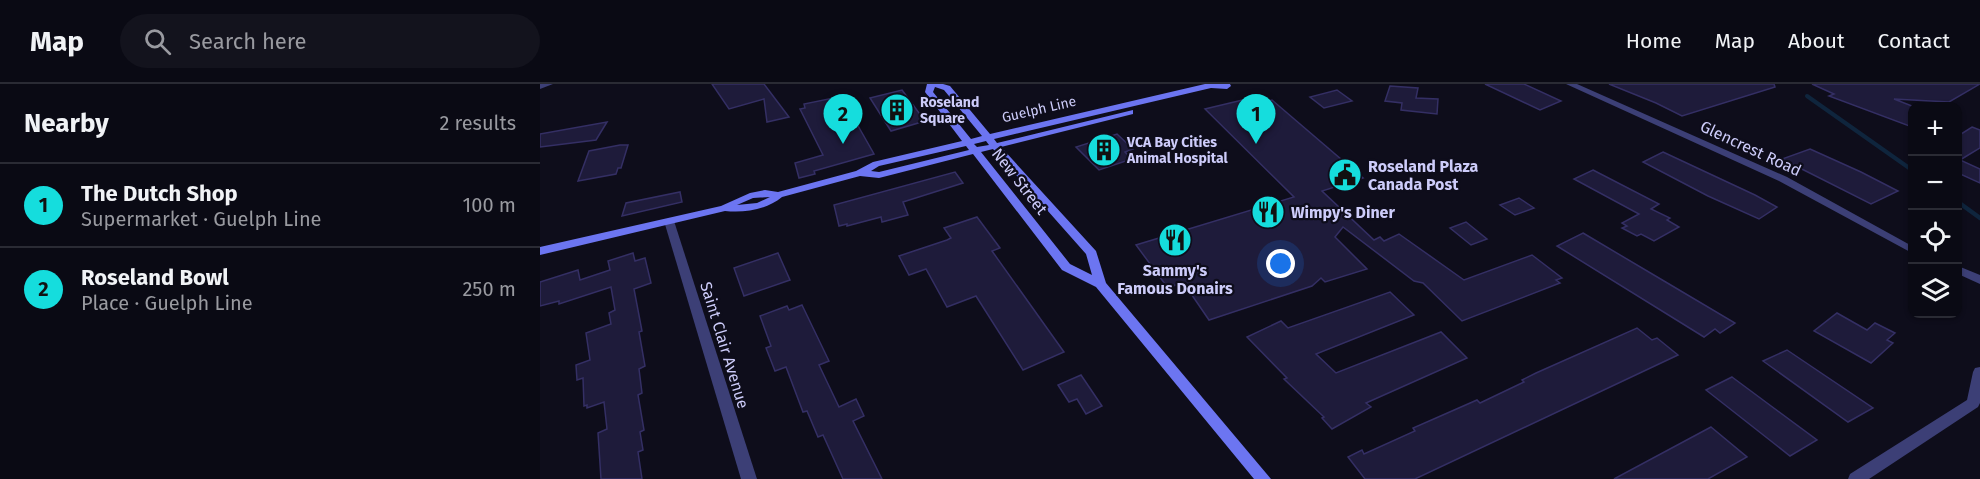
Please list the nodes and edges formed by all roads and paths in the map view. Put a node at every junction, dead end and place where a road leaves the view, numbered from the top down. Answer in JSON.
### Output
{"nodes":[{"id":1,"x":549,"y":84,"type":"edge"},
{"id":2,"x":932,"y":84,"type":"edge"},
{"id":3,"x":1570,"y":84,"type":"edge"},
{"id":4,"x":1232,"y":85,"type":"edge"},
{"id":5,"x":540,"y":86,"type":"edge"},
{"id":6,"x":991,"y":140,"type":"junction"},
{"id":7,"x":970,"y":145,"type":"junction"},
{"id":8,"x":669,"y":221,"type":"junction"},
{"id":9,"x":1908,"y":248,"type":"edge"},
{"id":10,"x":540,"y":251,"type":"edge"},
{"id":11,"x":1962,"y":272,"type":"edge"},
{"id":12,"x":1980,"y":280,"type":"edge"},
{"id":13,"x":1100,"y":284,"type":"junction"},
{"id":14,"x":1980,"y":372,"type":"edge"},
{"id":15,"x":749,"y":479,"type":"edge"},
{"id":16,"x":1263,"y":479,"type":"edge"},
{"id":17,"x":1856,"y":479,"type":"edge"}],
"edges":[{"from":1,"to":5,"type":"street"},
{"from":2,"to":6,"type":"main road","name":"New Street"},
{"from":2,"to":7,"type":"main road","name":"New Street"},
{"from":3,"to":9,"type":"street","name":"Glencrest Road"},
{"from":4,"to":6,"type":"main road","name":"Guelph Line"},
{"from":6,"to":7,"type":"main road","name":"Guelph Line"},
{"from":6,"to":13,"type":"main road","name":"New Street"},
{"from":7,"to":8,"type":"main road","name":"Guelph Line"},
{"from":7,"to":13,"type":"main road","name":"New Street"},
{"from":8,"to":10,"type":"main road","name":"Guelph Line"},
{"from":8,"to":15,"type":"street","name":"Saint Clair Avenue"},
{"from":11,"to":12,"type":"street"},
{"from":13,"to":16,"type":"main road","name":"New Street"},
{"from":14,"to":17,"type":"street"}]}
